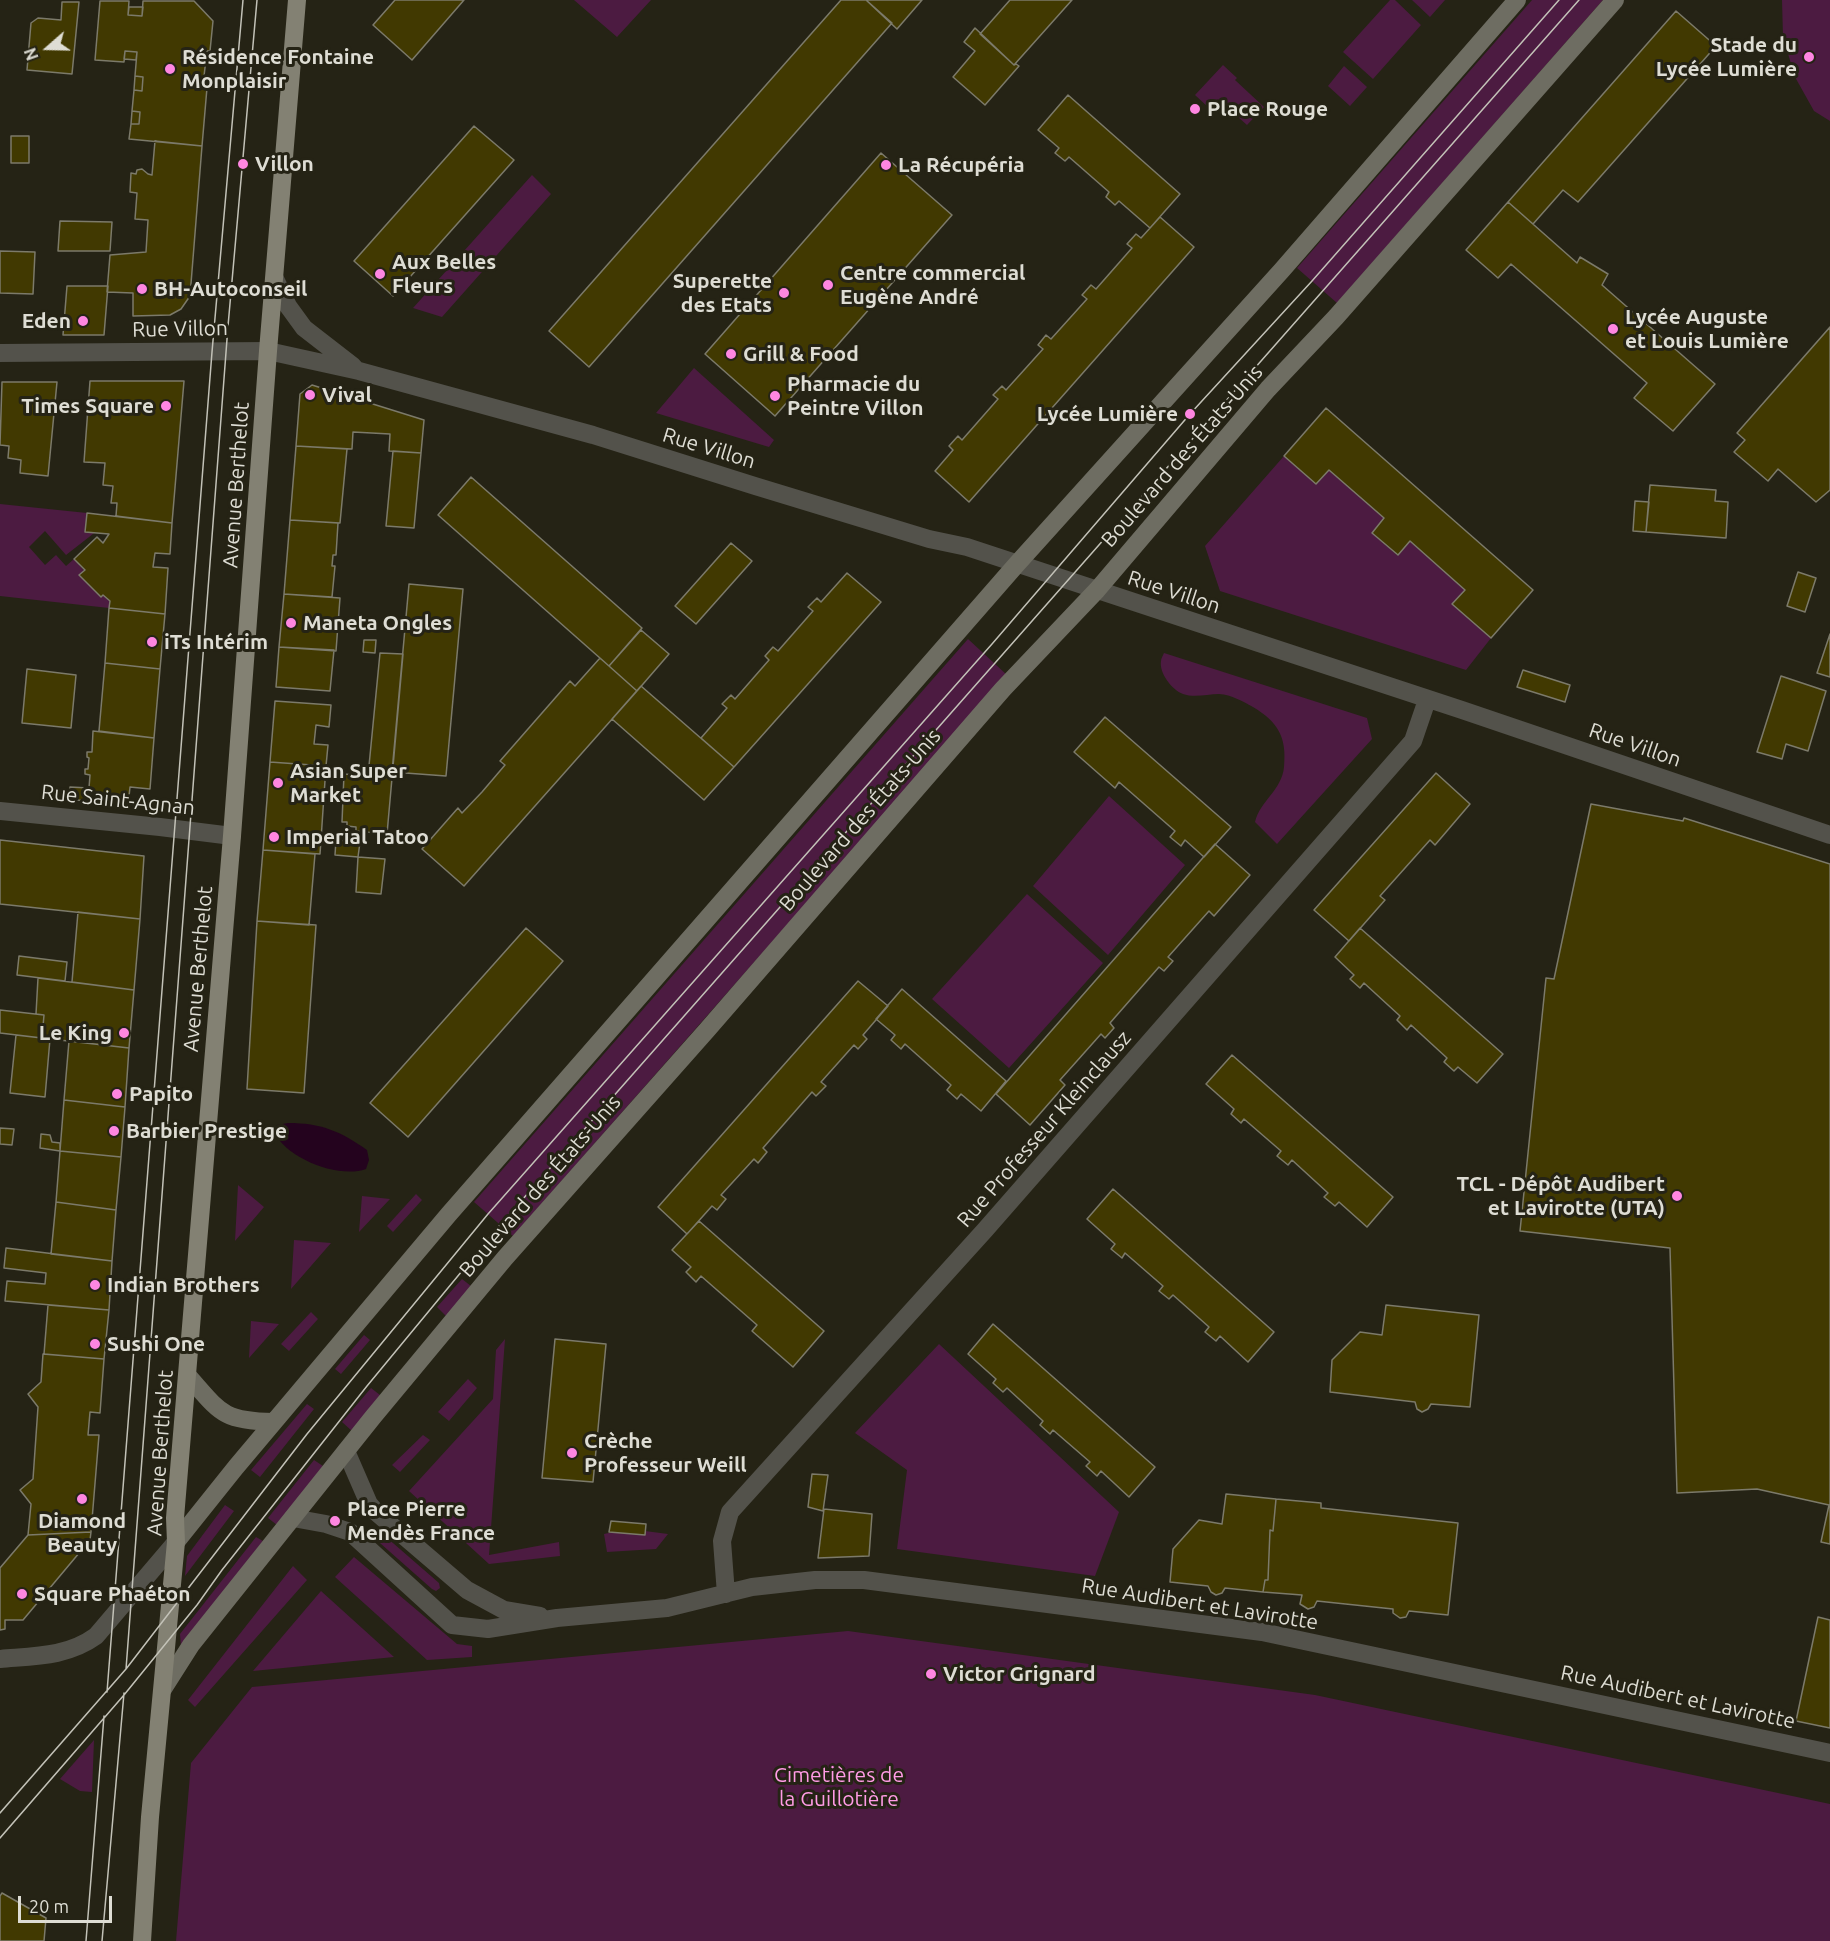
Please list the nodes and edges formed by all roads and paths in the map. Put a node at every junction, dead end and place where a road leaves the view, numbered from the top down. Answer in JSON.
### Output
{"nodes":[{"id":1,"x":297,"y":0,"type":"edge"},
{"id":2,"x":1517,"y":0,"type":"edge"},
{"id":3,"x":1615,"y":0,"type":"edge"},
{"id":4,"x":274,"y":279,"type":"junction"},
{"id":5,"x":268,"y":351,"type":"junction"},
{"id":6,"x":0,"y":353,"type":"edge"},
{"id":7,"x":359,"y":371,"type":"junction"},
{"id":8,"x":1016,"y":565,"type":"junction"},
{"id":9,"x":1097,"y":590,"type":"junction"},
{"id":10,"x":1427,"y":700,"type":"junction"},
{"id":11,"x":0,"y":811,"type":"edge"},
{"id":12,"x":1830,"y":835,"type":"edge"},
{"id":13,"x":232,"y":836,"type":"junction"},
{"id":14,"x":188,"y":1376,"type":"junction"},
{"id":15,"x":273,"y":1422,"type":"junction"},
{"id":16,"x":346,"y":1450,"type":"junction"},
{"id":17,"x":293,"y":1518,"type":"junction"},
{"id":18,"x":176,"y":1542,"type":"junction"},
{"id":19,"x":726,"y":1594,"type":"junction"},
{"id":20,"x":557,"y":1618,"type":"junction"},
{"id":21,"x":0,"y":1659,"type":"edge"},
{"id":22,"x":163,"y":1689,"type":"junction"},
{"id":23,"x":1830,"y":1753,"type":"edge"},
{"id":24,"x":142,"y":1941,"type":"edge"}],
"edges":[{"from":1,"to":4,"type":"main road","name":"Avenue Berthelot"},
{"from":2,"to":8,"type":"main road"},
{"from":3,"to":9,"type":"main road","name":"Boulevard des États-Unis"},
{"from":4,"to":5,"type":"main road","name":"Avenue Berthelot"},
{"from":4,"to":7,"type":"street","name":"Rue Villon"},
{"from":5,"to":6,"type":"street","name":"Rue Villon"},
{"from":5,"to":7,"type":"street","name":"Rue Villon"},
{"from":5,"to":13,"type":"main road","name":"Avenue Berthelot"},
{"from":7,"to":8,"type":"street","name":"Rue Villon"},
{"from":8,"to":9,"type":"street","name":"Rue Villon"},
{"from":8,"to":15,"type":"main road"},
{"from":9,"to":10,"type":"street","name":"Rue Villon"},
{"from":9,"to":16,"type":"main road","name":"Boulevard des États-Unis"},
{"from":10,"to":12,"type":"street","name":"Rue Villon"},
{"from":10,"to":19,"type":"street","name":"Rue Professeur Kleinclausz"},
{"from":11,"to":13,"type":"street","name":"Rue Saint-Agnan"},
{"from":13,"to":14,"type":"main road","name":"Avenue Berthelot"},
{"from":14,"to":15,"type":"main road"},
{"from":14,"to":18,"type":"main road","name":"Avenue Berthelot"},
{"from":15,"to":18,"type":"main road"},
{"from":16,"to":17,"type":"main road","name":"Boulevard des États-Unis"},
{"from":16,"to":20,"type":"street","name":"Rue Audibert et Lavirotte"},
{"from":17,"to":20,"type":"street","name":"Rue Audibert et Lavirotte"},
{"from":17,"to":22,"type":"main road","name":"Boulevard des États-Unis"},
{"from":18,"to":21,"type":"street"},
{"from":18,"to":22,"type":"main road","name":"Avenue Berthelot"},
{"from":19,"to":20,"type":"street","name":"Rue Audibert et Lavirotte"},
{"from":19,"to":23,"type":"street","name":"Rue Audibert et Lavirotte"},
{"from":22,"to":24,"type":"main road","name":"Avenue Berthelot"}]}
